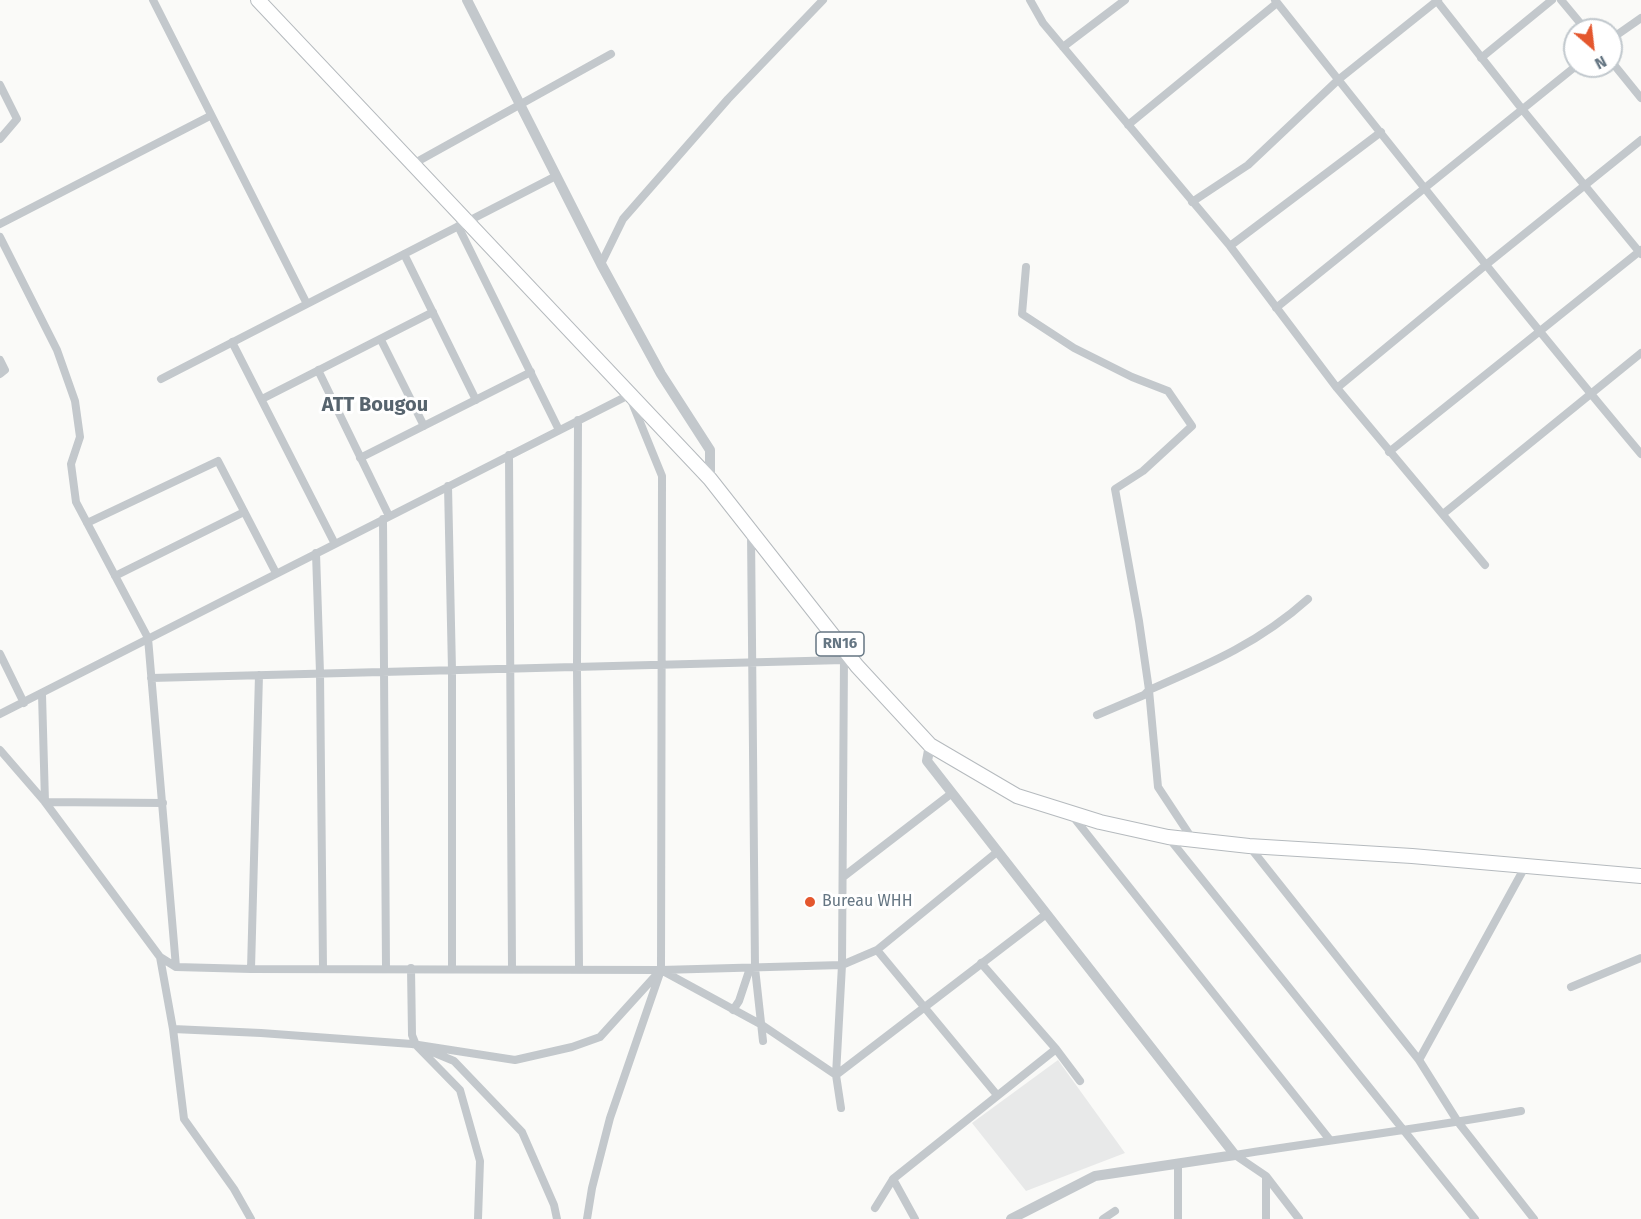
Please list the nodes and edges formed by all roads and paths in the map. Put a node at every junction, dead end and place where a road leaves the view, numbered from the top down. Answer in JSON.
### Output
{"nodes":[{"id":1,"x":153,"y":0,"type":"edge"},
{"id":2,"x":258,"y":0,"type":"edge"},
{"id":3,"x":467,"y":0,"type":"edge"},
{"id":4,"x":823,"y":0,"type":"edge"},
{"id":5,"x":1029,"y":0,"type":"edge"},
{"id":6,"x":1125,"y":0,"type":"edge"},
{"id":7,"x":1437,"y":0,"type":"edge"},
{"id":8,"x":1552,"y":0,"type":"edge"},
{"id":9,"x":1561,"y":0,"type":"edge"},
{"id":10,"x":1276,"y":2,"type":"edge"},
{"id":11,"x":1576,"y":18,"type":"edge"},
{"id":12,"x":1641,"y":18,"type":"edge"},
{"id":13,"x":1623,"y":31,"type":"edge"},
{"id":14,"x":1063,"y":47,"type":"junction"},
{"id":15,"x":611,"y":54,"type":"dead end"},
{"id":16,"x":1482,"y":58,"type":"junction"},
{"id":17,"x":1563,"y":76,"type":"edge"},
{"id":18,"x":1623,"y":76,"type":"edge"},
{"id":19,"x":1338,"y":80,"type":"junction"},
{"id":20,"x":0,"y":85,"type":"edge"},
{"id":21,"x":1641,"y":98,"type":"edge"},
{"id":22,"x":520,"y":104,"type":"junction"},
{"id":23,"x":1522,"y":109,"type":"junction"},
{"id":24,"x":210,"y":116,"type":"junction"},
{"id":25,"x":1128,"y":125,"type":"junction"},
{"id":26,"x":1381,"y":132,"type":"junction"},
{"id":27,"x":0,"y":139,"type":"edge"},
{"id":28,"x":1641,"y":140,"type":"edge"},
{"id":29,"x":413,"y":164,"type":"junction"},
{"id":30,"x":556,"y":176,"type":"junction"},
{"id":31,"x":1585,"y":186,"type":"junction"},
{"id":32,"x":1424,"y":188,"type":"junction"},
{"id":33,"x":1192,"y":202,"type":"junction"},
{"id":34,"x":0,"y":224,"type":"edge"},
{"id":35,"x":463,"y":224,"type":"junction"},
{"id":36,"x":0,"y":237,"type":"edge"},
{"id":37,"x":1230,"y":246,"type":"junction"},
{"id":38,"x":1640,"y":252,"type":"edge"},
{"id":39,"x":404,"y":254,"type":"junction"},
{"id":40,"x":601,"y":264,"type":"junction"},
{"id":41,"x":1487,"y":264,"type":"junction"},
{"id":42,"x":1026,"y":267,"type":"dead end"},
{"id":43,"x":307,"y":304,"type":"junction"},
{"id":44,"x":1276,"y":308,"type":"junction"},
{"id":45,"x":433,"y":312,"type":"junction"},
{"id":46,"x":1538,"y":332,"type":"junction"},
{"id":47,"x":381,"y":339,"type":"junction"},
{"id":48,"x":232,"y":342,"type":"junction"},
{"id":49,"x":1641,"y":353,"type":"edge"},
{"id":50,"x":0,"y":360,"type":"edge"},
{"id":51,"x":318,"y":370,"type":"junction"},
{"id":52,"x":531,"y":372,"type":"junction"},
{"id":53,"x":0,"y":374,"type":"edge"},
{"id":54,"x":161,"y":379,"type":"dead end"},
{"id":55,"x":1337,"y":388,"type":"junction"},
{"id":56,"x":1590,"y":393,"type":"junction"},
{"id":57,"x":629,"y":395,"type":"junction"},
{"id":58,"x":262,"y":399,"type":"junction"},
{"id":59,"x":476,"y":400,"type":"junction"},
{"id":60,"x":578,"y":420,"type":"junction"},
{"id":61,"x":424,"y":426,"type":"junction"},
{"id":62,"x":559,"y":430,"type":"junction"},
{"id":63,"x":1389,"y":452,"type":"junction"},
{"id":64,"x":1641,"y":454,"type":"edge"},
{"id":65,"x":509,"y":455,"type":"junction"},
{"id":66,"x":360,"y":458,"type":"junction"},
{"id":67,"x":710,"y":479,"type":"junction"},
{"id":68,"x":448,"y":486,"type":"junction"},
{"id":69,"x":244,"y":512,"type":"junction"},
{"id":70,"x":1443,"y":514,"type":"junction"},
{"id":71,"x":386,"y":518,"type":"junction"},
{"id":72,"x":87,"y":523,"type":"junction"},
{"id":73,"x":751,"y":531,"type":"junction"},
{"id":74,"x":335,"y":544,"type":"junction"},
{"id":75,"x":315,"y":553,"type":"junction"},
{"id":76,"x":1485,"y":565,"type":"dead end"},
{"id":77,"x":276,"y":573,"type":"junction"},
{"id":78,"x":115,"y":576,"type":"junction"},
{"id":79,"x":1308,"y":598,"type":"dead end"},
{"id":80,"x":148,"y":638,"type":"junction"},
{"id":81,"x":0,"y":654,"type":"edge"},
{"id":82,"x":843,"y":654,"type":"junction"},
{"id":83,"x":753,"y":662,"type":"junction"},
{"id":84,"x":661,"y":664,"type":"junction"},
{"id":85,"x":577,"y":667,"type":"junction"},
{"id":86,"x":510,"y":668,"type":"junction"},
{"id":87,"x":452,"y":670,"type":"junction"},
{"id":88,"x":384,"y":672,"type":"junction"},
{"id":89,"x":320,"y":673,"type":"junction"},
{"id":90,"x":259,"y":675,"type":"junction"},
{"id":91,"x":151,"y":678,"type":"junction"},
{"id":92,"x":1149,"y":690,"type":"junction"},
{"id":93,"x":42,"y":694,"type":"junction"},
{"id":94,"x":24,"y":703,"type":"junction"},
{"id":95,"x":0,"y":714,"type":"edge"},
{"id":96,"x":1097,"y":715,"type":"dead end"},
{"id":97,"x":930,"y":745,"type":"junction"},
{"id":98,"x":0,"y":750,"type":"edge"},
{"id":99,"x":952,"y":793,"type":"junction"},
{"id":100,"x":45,"y":802,"type":"junction"},
{"id":101,"x":163,"y":803,"type":"junction"},
{"id":102,"x":1071,"y":814,"type":"junction"},
{"id":103,"x":1168,"y":837,"type":"junction"},
{"id":104,"x":1193,"y":841,"type":"junction"},
{"id":105,"x":1249,"y":846,"type":"junction"},
{"id":106,"x":997,"y":852,"type":"junction"},
{"id":107,"x":1526,"y":865,"type":"junction"},
{"id":108,"x":1641,"y":876,"type":"edge"},
{"id":109,"x":843,"y":877,"type":"junction"},
{"id":110,"x":1045,"y":915,"type":"junction"},
{"id":111,"x":877,"y":950,"type":"junction"},
{"id":112,"x":160,"y":957,"type":"junction"},
{"id":113,"x":1641,"y":958,"type":"edge"},
{"id":114,"x":981,"y":963,"type":"junction"},
{"id":115,"x":842,"y":965,"type":"junction"},
{"id":116,"x":176,"y":967,"type":"junction"},
{"id":117,"x":323,"y":968,"type":"junction"},
{"id":118,"x":386,"y":968,"type":"junction"},
{"id":119,"x":411,"y":968,"type":"junction"},
{"id":120,"x":452,"y":968,"type":"junction"},
{"id":121,"x":512,"y":968,"type":"junction"},
{"id":122,"x":579,"y":968,"type":"junction"},
{"id":123,"x":753,"y":968,"type":"junction"},
{"id":124,"x":251,"y":969,"type":"junction"},
{"id":125,"x":661,"y":970,"type":"junction"},
{"id":126,"x":1571,"y":987,"type":"dead end"},
{"id":127,"x":924,"y":1006,"type":"junction"},
{"id":128,"x":733,"y":1011,"type":"junction"},
{"id":129,"x":762,"y":1025,"type":"junction"},
{"id":130,"x":173,"y":1029,"type":"junction"},
{"id":131,"x":763,"y":1041,"type":"dead end"},
{"id":132,"x":416,"y":1045,"type":"junction"},
{"id":133,"x":1056,"y":1049,"type":"junction"},
{"id":134,"x":1419,"y":1060,"type":"junction"},
{"id":135,"x":836,"y":1075,"type":"junction"},
{"id":136,"x":1080,"y":1081,"type":"dead end"},
{"id":137,"x":997,"y":1095,"type":"junction"},
{"id":138,"x":841,"y":1108,"type":"dead end"},
{"id":139,"x":1521,"y":1111,"type":"dead end"},
{"id":140,"x":1458,"y":1122,"type":"junction"},
{"id":141,"x":1403,"y":1129,"type":"junction"},
{"id":142,"x":1330,"y":1140,"type":"junction"},
{"id":143,"x":1235,"y":1155,"type":"junction"},
{"id":144,"x":1178,"y":1163,"type":"junction"},
{"id":145,"x":1266,"y":1176,"type":"junction"},
{"id":146,"x":893,"y":1179,"type":"junction"},
{"id":147,"x":875,"y":1208,"type":"dead end"},
{"id":148,"x":251,"y":1219,"type":"edge"},
{"id":149,"x":478,"y":1219,"type":"edge"},
{"id":150,"x":557,"y":1219,"type":"edge"},
{"id":151,"x":587,"y":1219,"type":"edge"},
{"id":152,"x":915,"y":1219,"type":"edge"},
{"id":153,"x":1011,"y":1219,"type":"edge"},
{"id":154,"x":1103,"y":1219,"type":"edge"},
{"id":155,"x":1115,"y":1219,"type":"edge"},
{"id":156,"x":1178,"y":1219,"type":"edge"},
{"id":157,"x":1266,"y":1219,"type":"edge"},
{"id":158,"x":1299,"y":1219,"type":"edge"},
{"id":159,"x":1475,"y":1219,"type":"edge"},
{"id":160,"x":1534,"y":1219,"type":"edge"}],
"edges":[{"from":1,"to":24,"type":"street"},
{"from":2,"to":29,"type":"main road","number":"RN16"},
{"from":3,"to":22,"type":"street"},
{"from":4,"to":40,"type":"street"},
{"from":5,"to":14,"type":"street"},
{"from":6,"to":14,"type":"street"},
{"from":7,"to":16,"type":"street"},
{"from":7,"to":19,"type":"street"},
{"from":8,"to":16,"type":"street"},
{"from":9,"to":11,"type":"street"},
{"from":10,"to":19,"type":"street"},
{"from":10,"to":25,"type":"street"},
{"from":12,"to":13,"type":"street"},
{"from":14,"to":25,"type":"street"},
{"from":15,"to":22,"type":"street"},
{"from":16,"to":23,"type":"street"},
{"from":17,"to":23,"type":"street"},
{"from":18,"to":21,"type":"street"},
{"from":19,"to":26,"type":"street"},
{"from":19,"to":33,"type":"street"},
{"from":20,"to":27,"type":"street"},
{"from":22,"to":29,"type":"street"},
{"from":22,"to":30,"type":"street"},
{"from":23,"to":31,"type":"street"},
{"from":23,"to":32,"type":"street"},
{"from":24,"to":34,"type":"street"},
{"from":24,"to":43,"type":"street"},
{"from":25,"to":33,"type":"street"},
{"from":26,"to":32,"type":"street"},
{"from":26,"to":37,"type":"street"},
{"from":28,"to":31,"type":"street"},
{"from":29,"to":35,"type":"main road","number":"RN16"},
{"from":30,"to":35,"type":"street"},
{"from":30,"to":40,"type":"street"},
{"from":31,"to":38,"type":"street"},
{"from":31,"to":41,"type":"street"},
{"from":32,"to":41,"type":"street"},
{"from":32,"to":44,"type":"street"},
{"from":33,"to":37,"type":"street"},
{"from":35,"to":39,"type":"street"},
{"from":35,"to":52,"type":"street"},
{"from":35,"to":57,"type":"main road","number":"RN16"},
{"from":36,"to":72,"type":"street"},
{"from":37,"to":44,"type":"street"},
{"from":38,"to":46,"type":"street"},
{"from":39,"to":43,"type":"street"},
{"from":39,"to":45,"type":"street"},
{"from":40,"to":67,"type":"street"},
{"from":41,"to":46,"type":"street"},
{"from":41,"to":55,"type":"street"},
{"from":42,"to":92,"type":"street"},
{"from":43,"to":48,"type":"street"},
{"from":44,"to":55,"type":"street"},
{"from":45,"to":47,"type":"street"},
{"from":45,"to":59,"type":"street"},
{"from":46,"to":56,"type":"street"},
{"from":46,"to":63,"type":"street"},
{"from":47,"to":51,"type":"street"},
{"from":47,"to":61,"type":"street"},
{"from":48,"to":54,"type":"street"},
{"from":48,"to":58,"type":"street"},
{"from":49,"to":56,"type":"street"},
{"from":50,"to":53,"type":"street"},
{"from":51,"to":58,"type":"street"},
{"from":51,"to":66,"type":"street"},
{"from":52,"to":59,"type":"street"},
{"from":52,"to":62,"type":"street"},
{"from":55,"to":63,"type":"street"},
{"from":56,"to":64,"type":"street"},
{"from":56,"to":70,"type":"street"},
{"from":57,"to":60,"type":"street"},
{"from":57,"to":67,"type":"main road","number":"RN16"},
{"from":57,"to":84,"type":"street"},
{"from":58,"to":74,"type":"street"},
{"from":59,"to":61,"type":"street"},
{"from":60,"to":62,"type":"street"},
{"from":60,"to":85,"type":"street"},
{"from":61,"to":66,"type":"street"},
{"from":62,"to":65,"type":"street"},
{"from":63,"to":70,"type":"street"},
{"from":65,"to":68,"type":"street"},
{"from":65,"to":86,"type":"street"},
{"from":66,"to":71,"type":"street"},
{"from":67,"to":73,"type":"main road","number":"RN16"},
{"from":68,"to":71,"type":"street"},
{"from":68,"to":87,"type":"street"},
{"from":69,"to":72,"type":"street"},
{"from":69,"to":77,"type":"street"},
{"from":69,"to":78,"type":"street"},
{"from":70,"to":76,"type":"street"},
{"from":71,"to":74,"type":"street"},
{"from":71,"to":88,"type":"street"},
{"from":72,"to":78,"type":"street"},
{"from":73,"to":82,"type":"main road","number":"RN16"},
{"from":73,"to":83,"type":"street"},
{"from":74,"to":75,"type":"street"},
{"from":75,"to":77,"type":"street"},
{"from":75,"to":89,"type":"street"},
{"from":77,"to":80,"type":"street"},
{"from":78,"to":80,"type":"street"},
{"from":79,"to":92,"type":"street"},
{"from":80,"to":91,"type":"street"},
{"from":80,"to":93,"type":"street"},
{"from":81,"to":94,"type":"street"},
{"from":82,"to":83,"type":"street"},
{"from":82,"to":97,"type":"main road","number":"RN16"},
{"from":82,"to":109,"type":"street"},
{"from":83,"to":84,"type":"street"},
{"from":83,"to":123,"type":"street"},
{"from":84,"to":85,"type":"street"},
{"from":84,"to":125,"type":"street"},
{"from":85,"to":86,"type":"street"},
{"from":85,"to":122,"type":"street"},
{"from":86,"to":87,"type":"street"},
{"from":86,"to":121,"type":"street"},
{"from":87,"to":88,"type":"street"},
{"from":87,"to":120,"type":"street"},
{"from":88,"to":89,"type":"street"},
{"from":88,"to":118,"type":"street"},
{"from":89,"to":90,"type":"street"},
{"from":89,"to":117,"type":"street"},
{"from":90,"to":91,"type":"street"},
{"from":90,"to":124,"type":"street"},
{"from":91,"to":101,"type":"street"},
{"from":92,"to":96,"type":"street"},
{"from":92,"to":104,"type":"street"},
{"from":93,"to":94,"type":"street"},
{"from":93,"to":100,"type":"street"},
{"from":94,"to":95,"type":"street"},
{"from":97,"to":99,"type":"street"},
{"from":97,"to":102,"type":"main road","number":"RN16"},
{"from":98,"to":100,"type":"street"},
{"from":99,"to":106,"type":"street"},
{"from":99,"to":109,"type":"street"},
{"from":100,"to":101,"type":"street"},
{"from":100,"to":112,"type":"street"},
{"from":101,"to":116,"type":"street"},
{"from":102,"to":103,"type":"main road","number":"RN16"},
{"from":102,"to":142,"type":"street"},
{"from":103,"to":104,"type":"main road","number":"RN16"},
{"from":103,"to":141,"type":"street"},
{"from":104,"to":105,"type":"main road","number":"RN16"},
{"from":105,"to":107,"type":"main road","number":"RN16"},
{"from":105,"to":134,"type":"street"},
{"from":106,"to":110,"type":"street"},
{"from":106,"to":111,"type":"street"},
{"from":107,"to":108,"type":"main road","number":"RN16"},
{"from":107,"to":134,"type":"street"},
{"from":109,"to":115,"type":"street"},
{"from":110,"to":114,"type":"street"},
{"from":110,"to":143,"type":"street"},
{"from":111,"to":115,"type":"street"},
{"from":111,"to":127,"type":"street"},
{"from":112,"to":116,"type":"street"},
{"from":112,"to":130,"type":"street"},
{"from":113,"to":126,"type":"street"},
{"from":114,"to":127,"type":"street"},
{"from":114,"to":133,"type":"street"},
{"from":115,"to":123,"type":"street"},
{"from":115,"to":135,"type":"street"},
{"from":116,"to":124,"type":"street"},
{"from":117,"to":118,"type":"street"},
{"from":117,"to":124,"type":"street"},
{"from":118,"to":119,"type":"street"},
{"from":119,"to":120,"type":"street"},
{"from":119,"to":132,"type":"street"},
{"from":120,"to":121,"type":"street"},
{"from":121,"to":122,"type":"street"},
{"from":122,"to":125,"type":"street"},
{"from":123,"to":125,"type":"street"},
{"from":123,"to":128,"type":"street"},
{"from":123,"to":129,"type":"street"},
{"from":125,"to":128,"type":"street"},
{"from":125,"to":132,"type":"street"},
{"from":125,"to":151,"type":"street"},
{"from":127,"to":135,"type":"street"},
{"from":127,"to":137,"type":"street"},
{"from":128,"to":129,"type":"street"},
{"from":129,"to":131,"type":"street"},
{"from":129,"to":135,"type":"street"},
{"from":130,"to":132,"type":"street"},
{"from":130,"to":148,"type":"street"},
{"from":132,"to":149,"type":"street"},
{"from":132,"to":150,"type":"street"},
{"from":133,"to":136,"type":"street"},
{"from":133,"to":137,"type":"street"},
{"from":134,"to":140,"type":"street"},
{"from":135,"to":138,"type":"street"},
{"from":137,"to":146,"type":"street"},
{"from":139,"to":140,"type":"street"},
{"from":140,"to":141,"type":"street"},
{"from":140,"to":160,"type":"street"},
{"from":141,"to":142,"type":"street"},
{"from":141,"to":159,"type":"street"},
{"from":142,"to":143,"type":"street"},
{"from":143,"to":144,"type":"street"},
{"from":143,"to":145,"type":"street"},
{"from":144,"to":153,"type":"street"},
{"from":144,"to":156,"type":"street"},
{"from":145,"to":157,"type":"street"},
{"from":145,"to":158,"type":"street"},
{"from":146,"to":147,"type":"street"},
{"from":146,"to":152,"type":"street"},
{"from":154,"to":155,"type":"street"}]}
